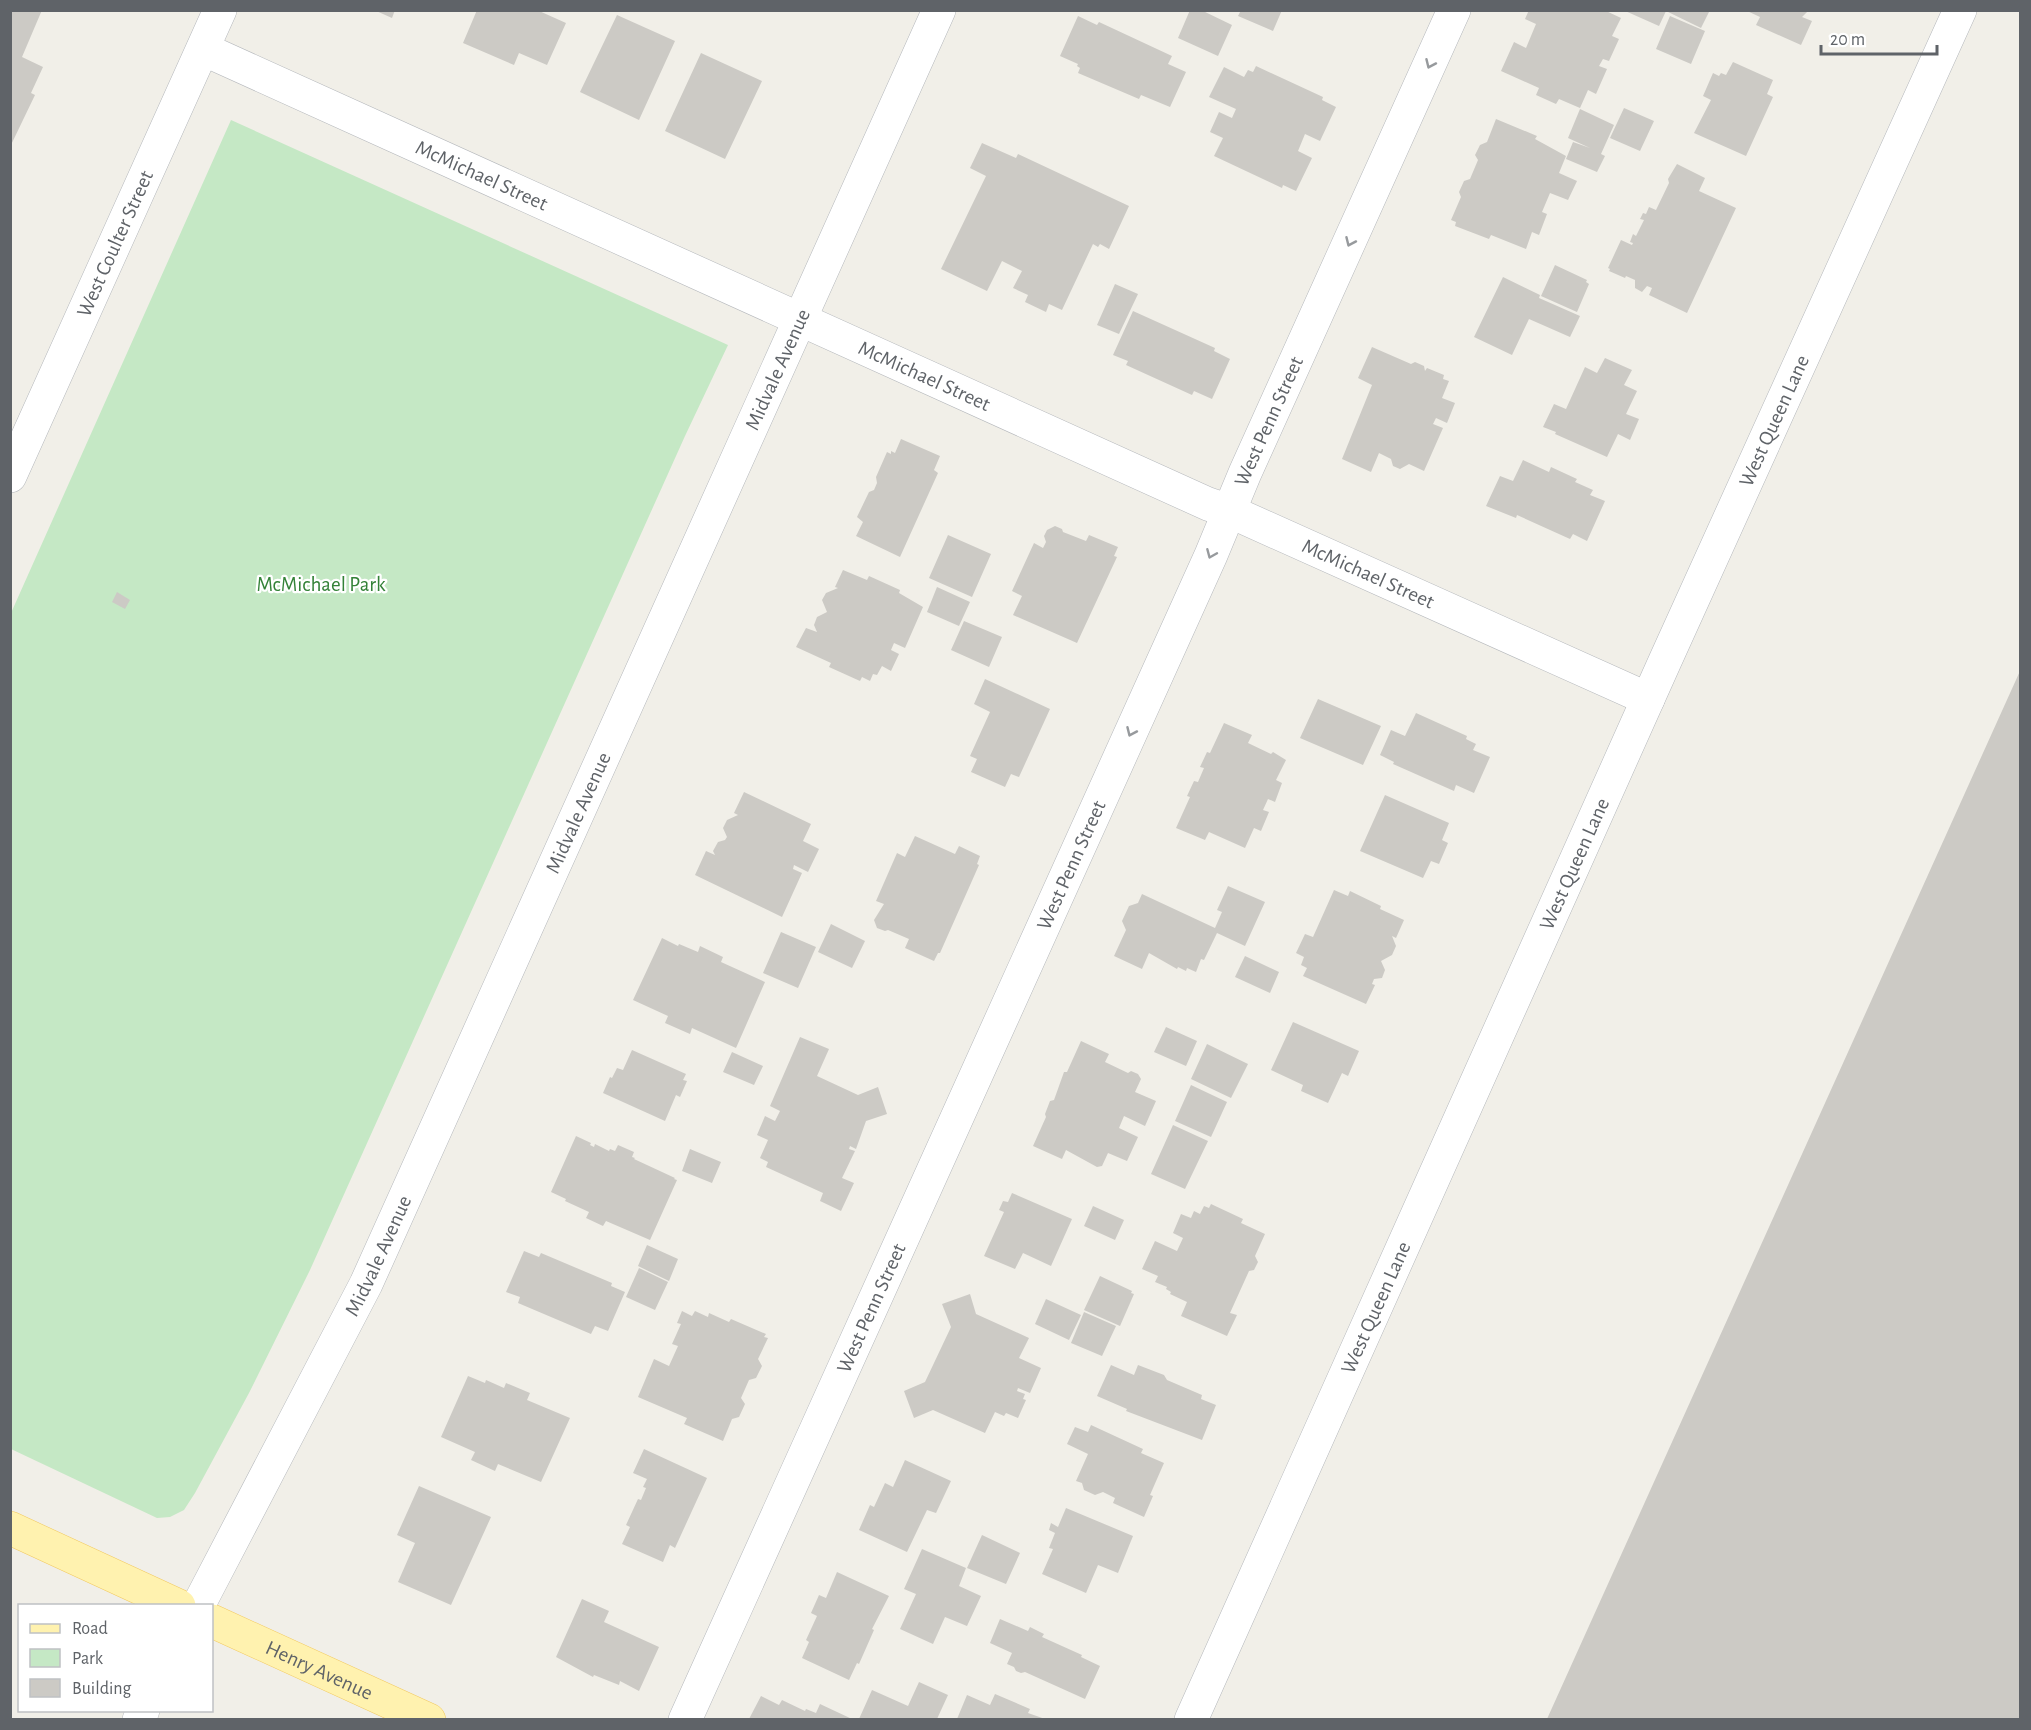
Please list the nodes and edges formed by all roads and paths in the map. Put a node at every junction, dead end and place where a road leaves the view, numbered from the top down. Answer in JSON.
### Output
{"nodes":[{"id":1,"x":220,"y":10,"type":"edge"},
{"id":2,"x":939,"y":10,"type":"edge"},
{"id":3,"x":1454,"y":10,"type":"edge"},
{"id":4,"x":1960,"y":10,"type":"edge"},
{"id":5,"x":203,"y":49,"type":"junction"},
{"id":6,"x":800,"y":318,"type":"junction"},
{"id":7,"x":10,"y":476,"type":"edge"},
{"id":8,"x":1229,"y":511,"type":"junction"},
{"id":9,"x":1648,"y":699,"type":"junction"},
{"id":10,"x":10,"y":1528,"type":"edge"},
{"id":11,"x":177,"y":1604,"type":"edge"},
{"id":12,"x":199,"y":1604,"type":"edge"},
{"id":13,"x":213,"y":1621,"type":"edge"},
{"id":14,"x":429,"y":1719,"type":"edge"},
{"id":15,"x":685,"y":1719,"type":"edge"},
{"id":16,"x":1191,"y":1719,"type":"edge"}],
"edges":[{"from":1,"to":5,"type":"street","name":"West Coulter Street"},
{"from":2,"to":6,"type":"street","name":"Midvale Avenue"},
{"from":3,"to":8,"type":"street","name":"West Penn Street","one_way":true},
{"from":4,"to":9,"type":"street","name":"West Queen Lane"},
{"from":5,"to":6,"type":"street","name":"McMichael Street"},
{"from":5,"to":7,"type":"street","name":"West Coulter Street"},
{"from":6,"to":8,"type":"street","name":"McMichael Street"},
{"from":6,"to":12,"type":"street","name":"Midvale Avenue"},
{"from":8,"to":9,"type":"street","name":"McMichael Street"},
{"from":8,"to":15,"type":"street","name":"West Penn Street","one_way":true},
{"from":9,"to":16,"type":"street","name":"West Queen Lane"},
{"from":10,"to":11,"type":"main road"},
{"from":13,"to":14,"type":"main road","name":"Henry Avenue"}]}
